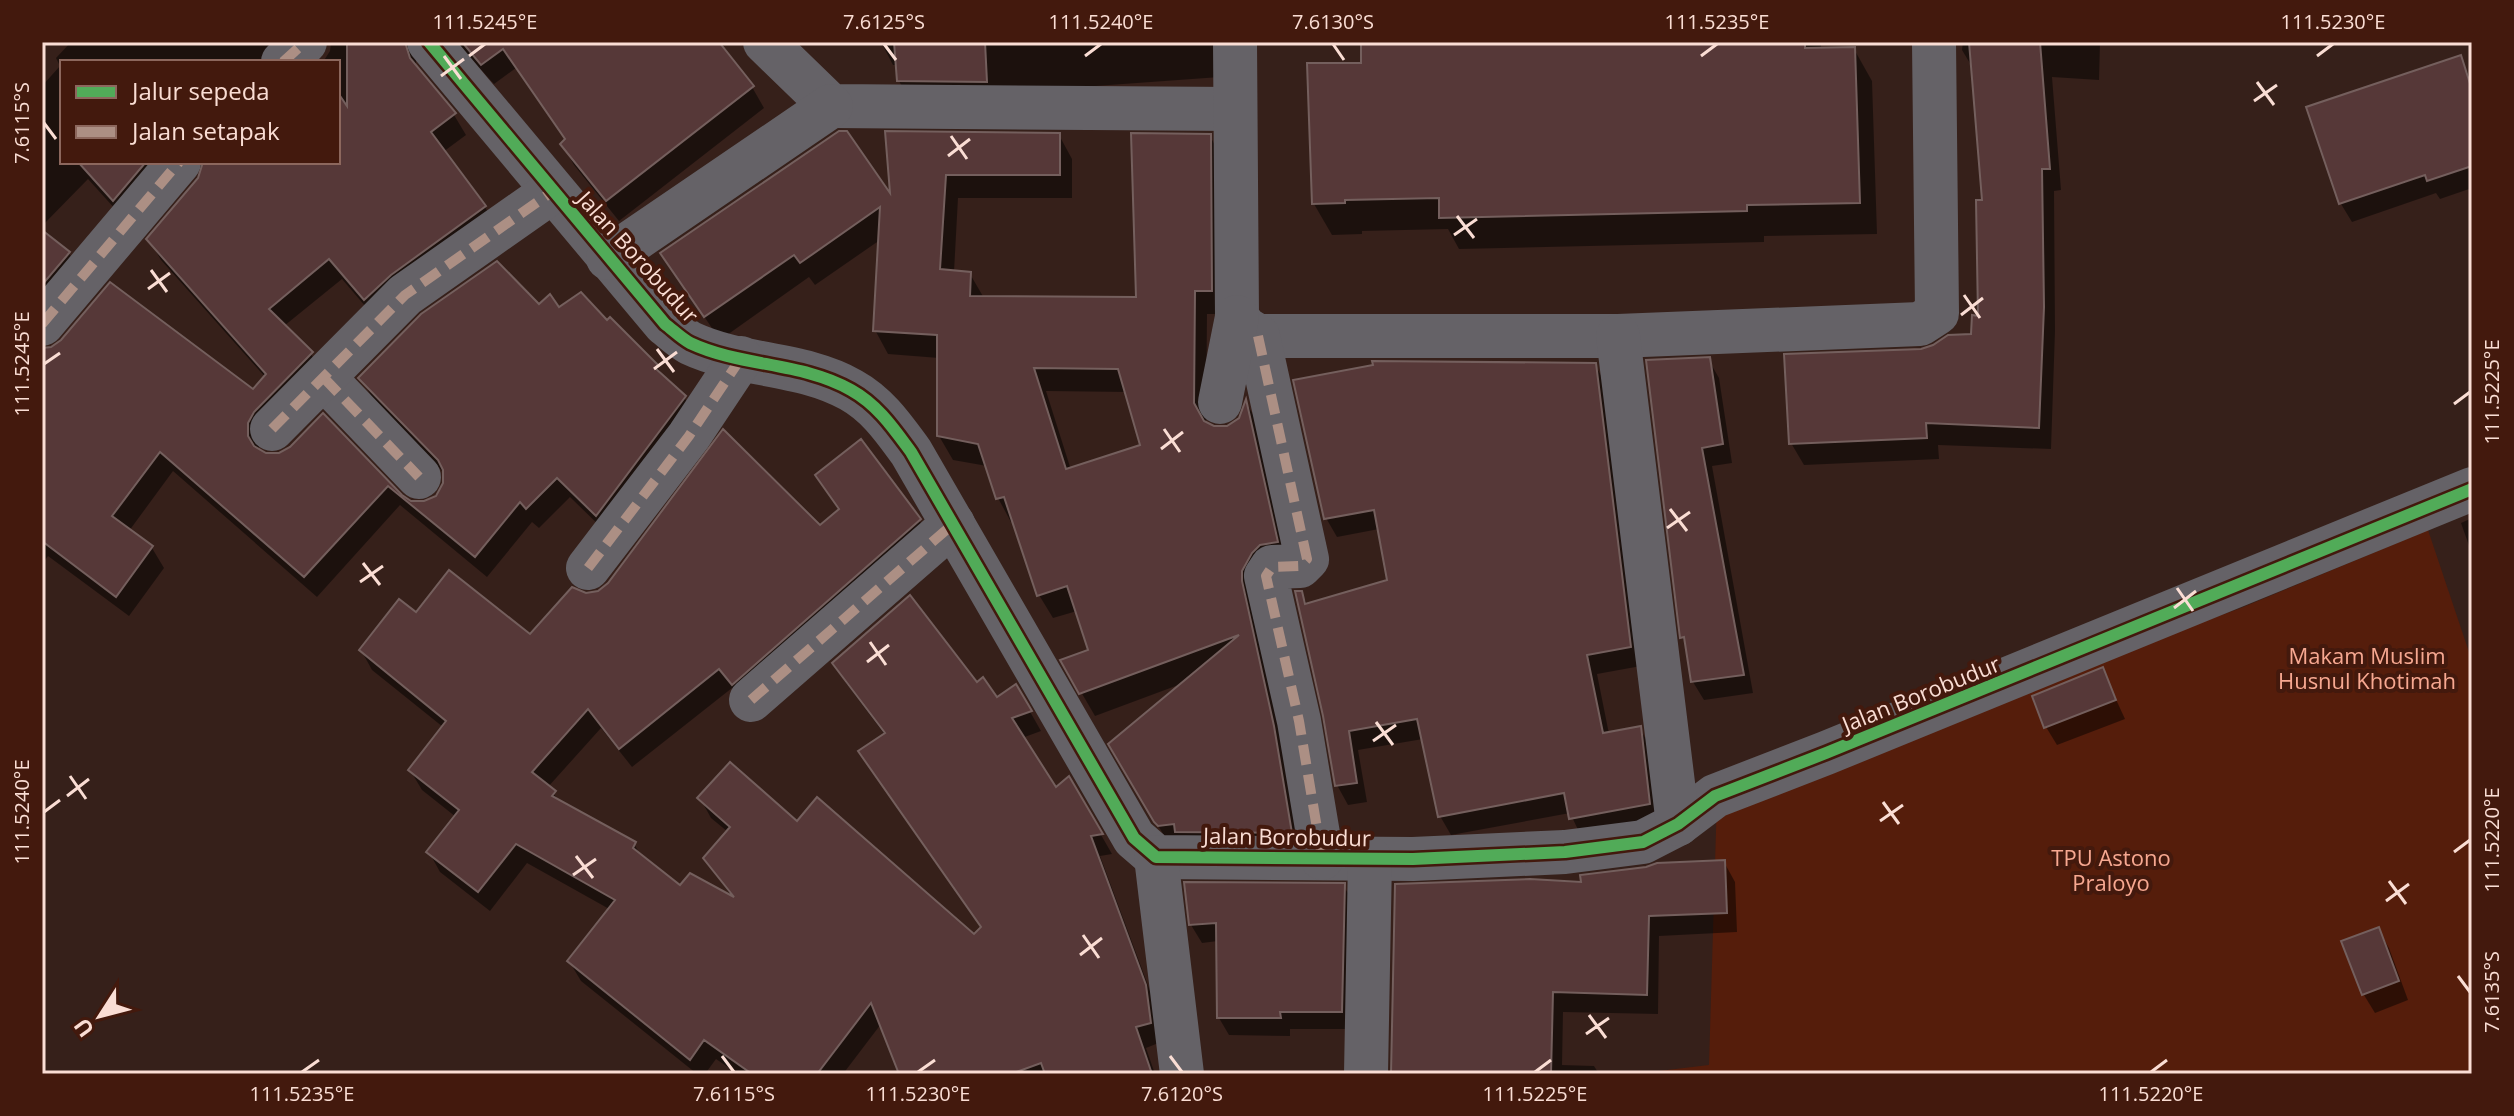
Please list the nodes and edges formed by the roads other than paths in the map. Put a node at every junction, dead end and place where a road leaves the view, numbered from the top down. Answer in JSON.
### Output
{"nodes":[{"id":1,"x":305,"y":42,"type":"edge"},
{"id":2,"x":429,"y":42,"type":"edge"},
{"id":3,"x":765,"y":42,"type":"edge"},
{"id":4,"x":1235,"y":42,"type":"edge"},
{"id":5,"x":1934,"y":42,"type":"edge"},
{"id":6,"x":285,"y":60,"type":"edge"},
{"id":7,"x":831,"y":106,"type":"junction"},
{"id":8,"x":1234,"y":109,"type":"junction"},
{"id":9,"x":177,"y":164,"type":"edge"},
{"id":10,"x":553,"y":191,"type":"junction"},
{"id":11,"x":608,"y":258,"type":"junction"},
{"id":12,"x":42,"y":324,"type":"edge"},
{"id":13,"x":1247,"y":326,"type":"junction"},
{"id":14,"x":1618,"y":336,"type":"junction"},
{"id":15,"x":741,"y":358,"type":"junction"},
{"id":16,"x":324,"y":378,"type":"junction"},
{"id":17,"x":1220,"y":402,"type":"dead end"},
{"id":18,"x":272,"y":429,"type":"dead end"},
{"id":19,"x":419,"y":477,"type":"dead end"},
{"id":20,"x":2472,"y":489,"type":"edge"},
{"id":21,"x":953,"y":524,"type":"junction"},
{"id":22,"x":588,"y":568,"type":"dead end"},
{"id":23,"x":751,"y":700,"type":"dead end"},
{"id":24,"x":1678,"y":824,"type":"junction"},
{"id":25,"x":1156,"y":857,"type":"junction"},
{"id":26,"x":1322,"y":858,"type":"junction"},
{"id":27,"x":1370,"y":859,"type":"junction"},
{"id":28,"x":1182,"y":1074,"type":"edge"},
{"id":29,"x":1366,"y":1074,"type":"edge"}],
"edges":[{"from":1,"to":6,"type":"street"},
{"from":2,"to":10,"type":"street","name":"Jalan Borobudur"},
{"from":3,"to":7,"type":"street"},
{"from":4,"to":8,"type":"street"},
{"from":5,"to":14,"type":"street"},
{"from":7,"to":8,"type":"street"},
{"from":7,"to":11,"type":"street"},
{"from":8,"to":13,"type":"street"},
{"from":9,"to":12,"type":"street"},
{"from":10,"to":11,"type":"street","name":"Jalan Borobudur"},
{"from":10,"to":16,"type":"street"},
{"from":11,"to":15,"type":"street","name":"Jalan Borobudur"},
{"from":13,"to":14,"type":"street"},
{"from":13,"to":17,"type":"street"},
{"from":13,"to":26,"type":"street"},
{"from":14,"to":24,"type":"street"},
{"from":15,"to":21,"type":"street","name":"Jalan Borobudur"},
{"from":15,"to":22,"type":"street"},
{"from":16,"to":18,"type":"street"},
{"from":16,"to":19,"type":"street"},
{"from":20,"to":24,"type":"street","name":"Jalan Borobudur"},
{"from":21,"to":23,"type":"street"},
{"from":21,"to":25,"type":"street","name":"Jalan Borobudur"},
{"from":24,"to":27,"type":"street","name":"Jalan Borobudur"},
{"from":25,"to":26,"type":"street","name":"Jalan Borobudur"},
{"from":25,"to":28,"type":"street"},
{"from":26,"to":27,"type":"street","name":"Jalan Borobudur"},
{"from":27,"to":29,"type":"street"}]}
